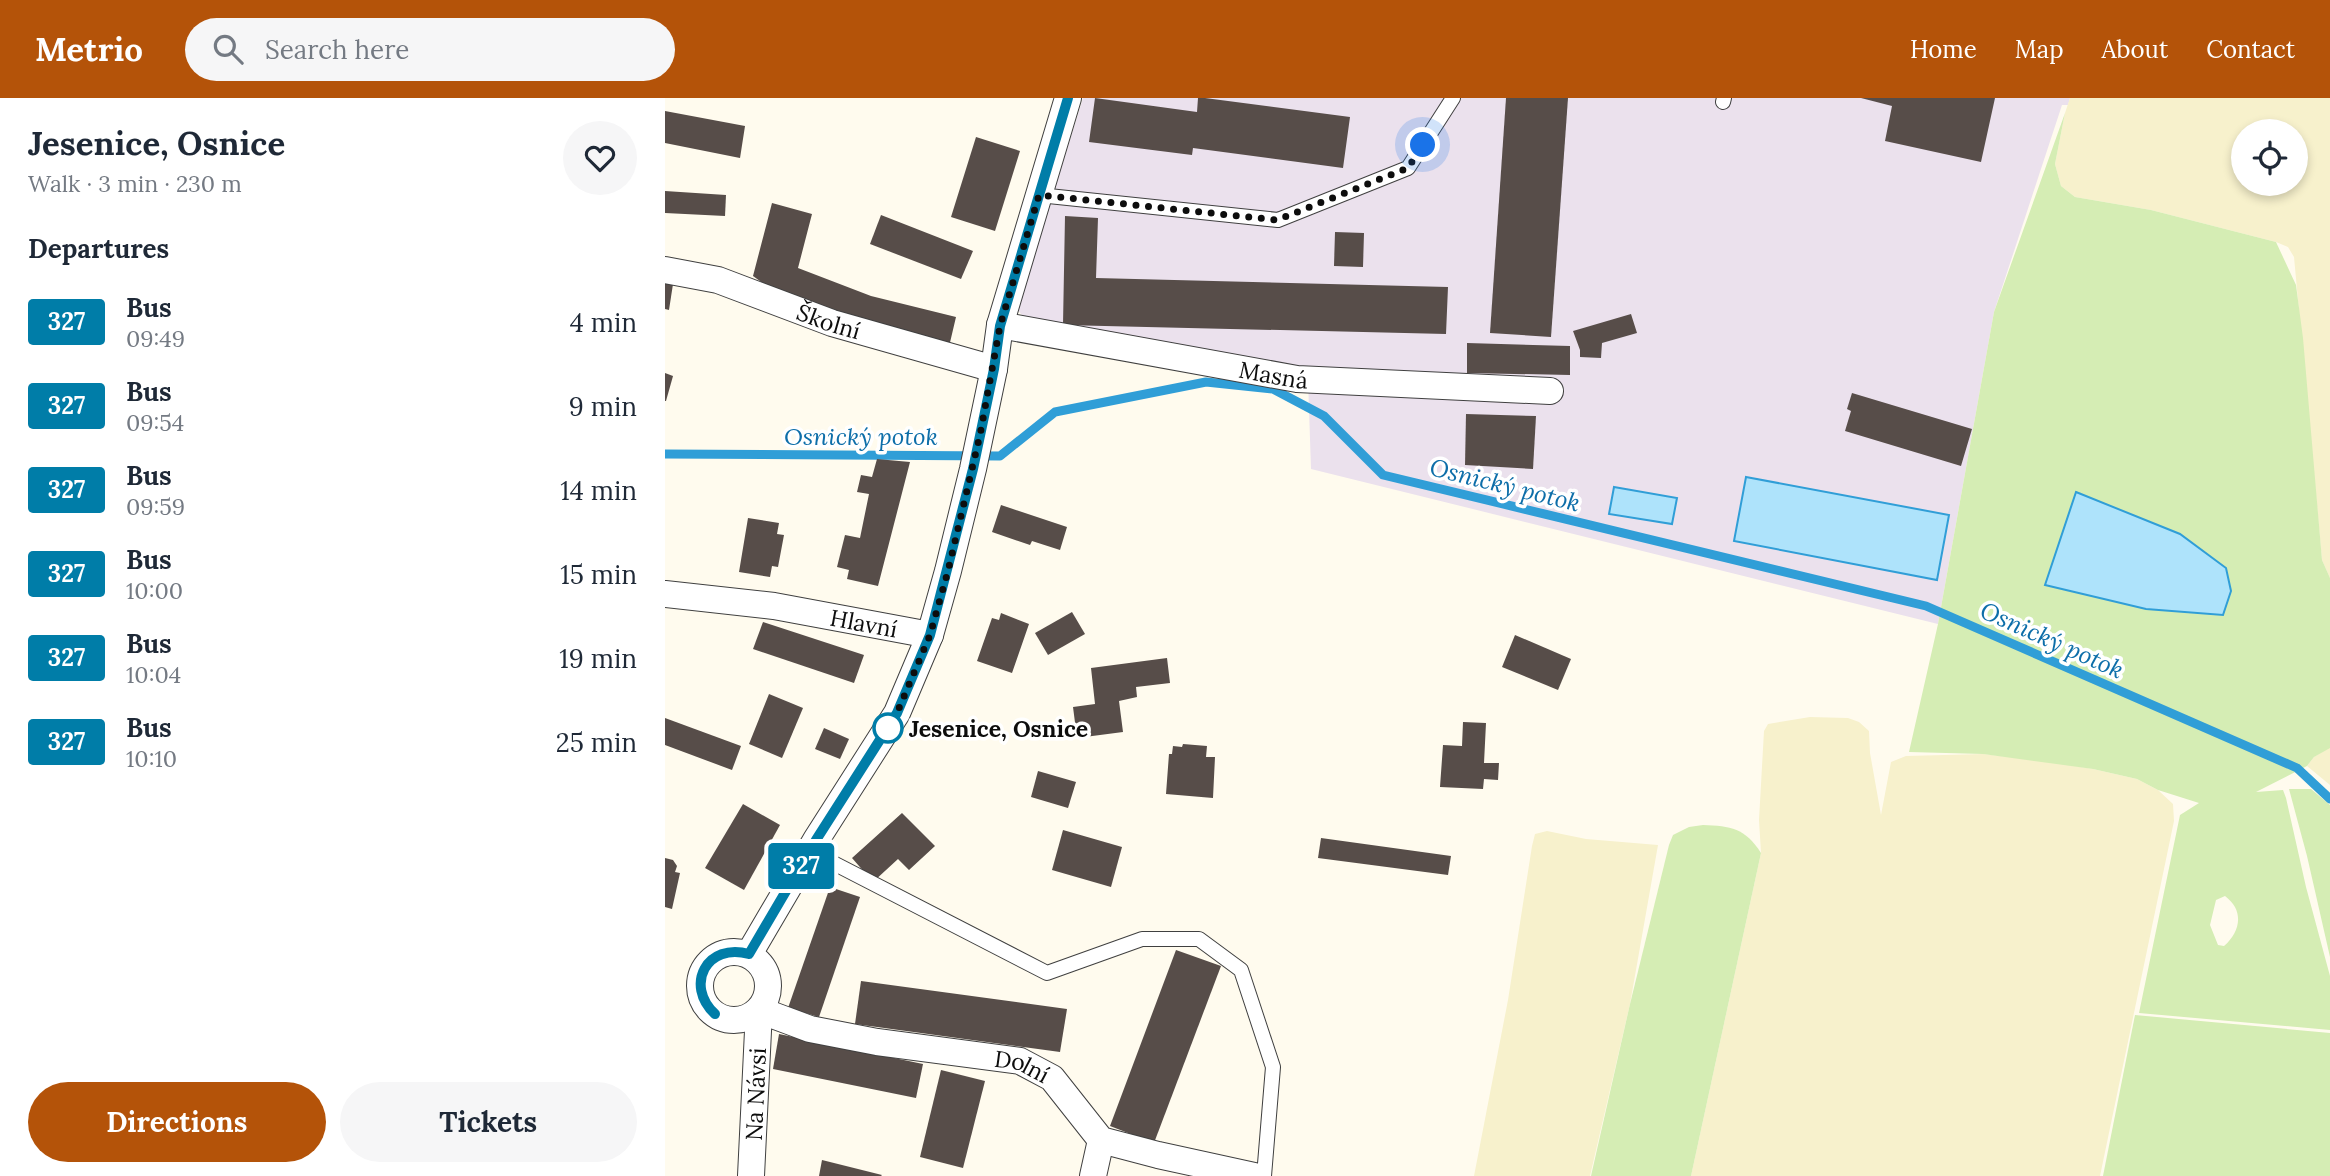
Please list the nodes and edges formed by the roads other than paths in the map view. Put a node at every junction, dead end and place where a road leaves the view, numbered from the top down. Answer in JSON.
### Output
{"nodes":[{"id":1,"x":1068,"y":98,"type":"edge"},
{"id":2,"x":1453,"y":98,"type":"edge"},
{"id":3,"x":1039,"y":195,"type":"junction"},
{"id":4,"x":665,"y":270,"type":"edge"},
{"id":5,"x":1000,"y":326,"type":"junction"},
{"id":6,"x":994,"y":369,"type":"junction"},
{"id":7,"x":1549,"y":391,"type":"dead end"},
{"id":8,"x":665,"y":594,"type":"edge"},
{"id":9,"x":930,"y":635,"type":"junction"},
{"id":10,"x":810,"y":851,"type":"junction"},
{"id":11,"x":749,"y":954,"type":"junction"},
{"id":12,"x":759,"y":1010,"type":"junction"},
{"id":13,"x":1101,"y":1140,"type":"junction"},
{"id":14,"x":751,"y":1176,"type":"edge"},
{"id":15,"x":1093,"y":1176,"type":"edge"},
{"id":16,"x":1254,"y":1176,"type":"edge"},
{"id":17,"x":1264,"y":1176,"type":"edge"}],
"edges":[{"from":1,"to":3,"type":"street","name":"Hlavní"},
{"from":2,"to":3,"type":"lane"},
{"from":3,"to":5,"type":"street","name":"Hlavní"},
{"from":4,"to":6,"type":"street","name":"Školní"},
{"from":5,"to":6,"type":"street","name":"Hlavní"},
{"from":5,"to":7,"type":"street","name":"Masná"},
{"from":6,"to":9,"type":"street","name":"Hlavní"},
{"from":8,"to":9,"type":"street","name":"Hlavní"},
{"from":9,"to":10,"type":"street"},
{"from":10,"to":11,"type":"street"},
{"from":10,"to":17,"type":"lane"},
{"from":11,"to":12,"type":"street","name":"Na Návsi"},
{"from":11,"to":12,"type":"street","name":"Na Návsi"},
{"from":12,"to":13,"type":"street","name":"Dolní"},
{"from":12,"to":14,"type":"street","name":"Na Návsi"},
{"from":13,"to":15,"type":"street"},
{"from":13,"to":16,"type":"street"}]}
